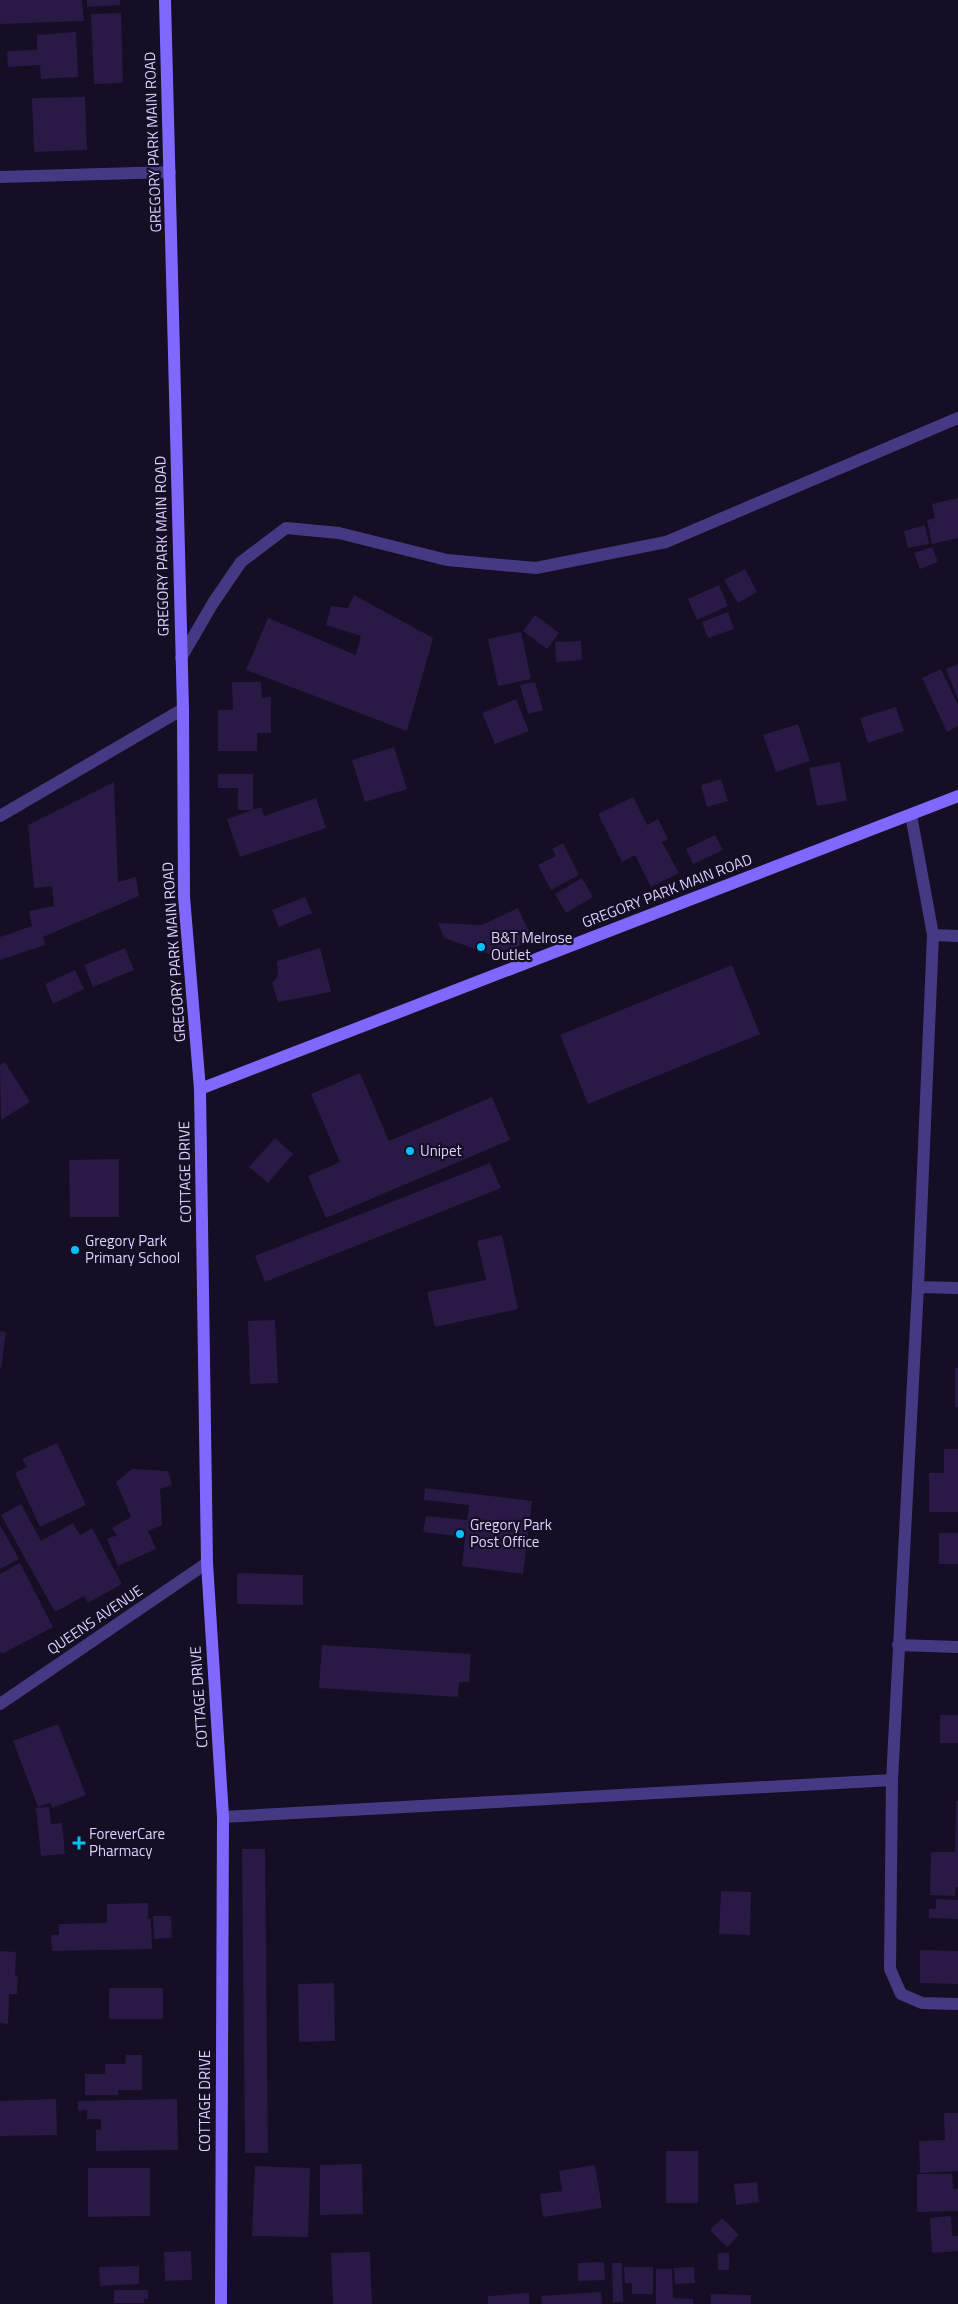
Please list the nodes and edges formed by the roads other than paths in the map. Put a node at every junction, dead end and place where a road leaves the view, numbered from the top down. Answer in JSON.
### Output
{"nodes":[{"id":1,"x":165,"y":0,"type":"edge"},
{"id":2,"x":170,"y":172,"type":"junction"},
{"id":3,"x":0,"y":177,"type":"edge"},
{"id":4,"x":958,"y":418,"type":"edge"},
{"id":5,"x":181,"y":658,"type":"junction"},
{"id":6,"x":182,"y":709,"type":"junction"},
{"id":7,"x":958,"y":796,"type":"edge"},
{"id":8,"x":911,"y":815,"type":"junction"},
{"id":9,"x":0,"y":816,"type":"edge"},
{"id":10,"x":933,"y":935,"type":"junction"},
{"id":11,"x":958,"y":936,"type":"edge"},
{"id":12,"x":200,"y":1089,"type":"junction"},
{"id":13,"x":918,"y":1287,"type":"junction"},
{"id":14,"x":958,"y":1288,"type":"edge"},
{"id":15,"x":207,"y":1563,"type":"junction"},
{"id":16,"x":898,"y":1644,"type":"junction"},
{"id":17,"x":958,"y":1647,"type":"edge"},
{"id":18,"x":0,"y":1704,"type":"edge"},
{"id":19,"x":892,"y":1780,"type":"junction"},
{"id":20,"x":223,"y":1816,"type":"junction"},
{"id":21,"x":958,"y":2004,"type":"edge"},
{"id":22,"x":221,"y":2304,"type":"edge"}],
"edges":[{"from":1,"to":2,"type":"street","name":"GREGORY PARK MAIN ROAD"},
{"from":2,"to":3,"type":"street"},
{"from":2,"to":5,"type":"street","name":"GREGORY PARK MAIN ROAD"},
{"from":4,"to":5,"type":"street"},
{"from":5,"to":6,"type":"street","name":"GREGORY PARK MAIN ROAD"},
{"from":6,"to":9,"type":"street"},
{"from":6,"to":12,"type":"street","name":"GREGORY PARK MAIN ROAD"},
{"from":7,"to":8,"type":"street","name":"GREGORY PARK MAIN ROAD"},
{"from":8,"to":10,"type":"street"},
{"from":8,"to":12,"type":"street","name":"GREGORY PARK MAIN ROAD"},
{"from":10,"to":11,"type":"street"},
{"from":10,"to":13,"type":"street"},
{"from":12,"to":15,"type":"street","name":"COTTAGE DRIVE"},
{"from":13,"to":14,"type":"street"},
{"from":13,"to":16,"type":"street"},
{"from":15,"to":18,"type":"street","name":"QUEENS AVENUE"},
{"from":15,"to":20,"type":"street","name":"COTTAGE DRIVE"},
{"from":16,"to":17,"type":"street"},
{"from":16,"to":19,"type":"street"},
{"from":19,"to":20,"type":"street"},
{"from":19,"to":21,"type":"street"},
{"from":20,"to":22,"type":"street","name":"COTTAGE DRIVE"}]}
